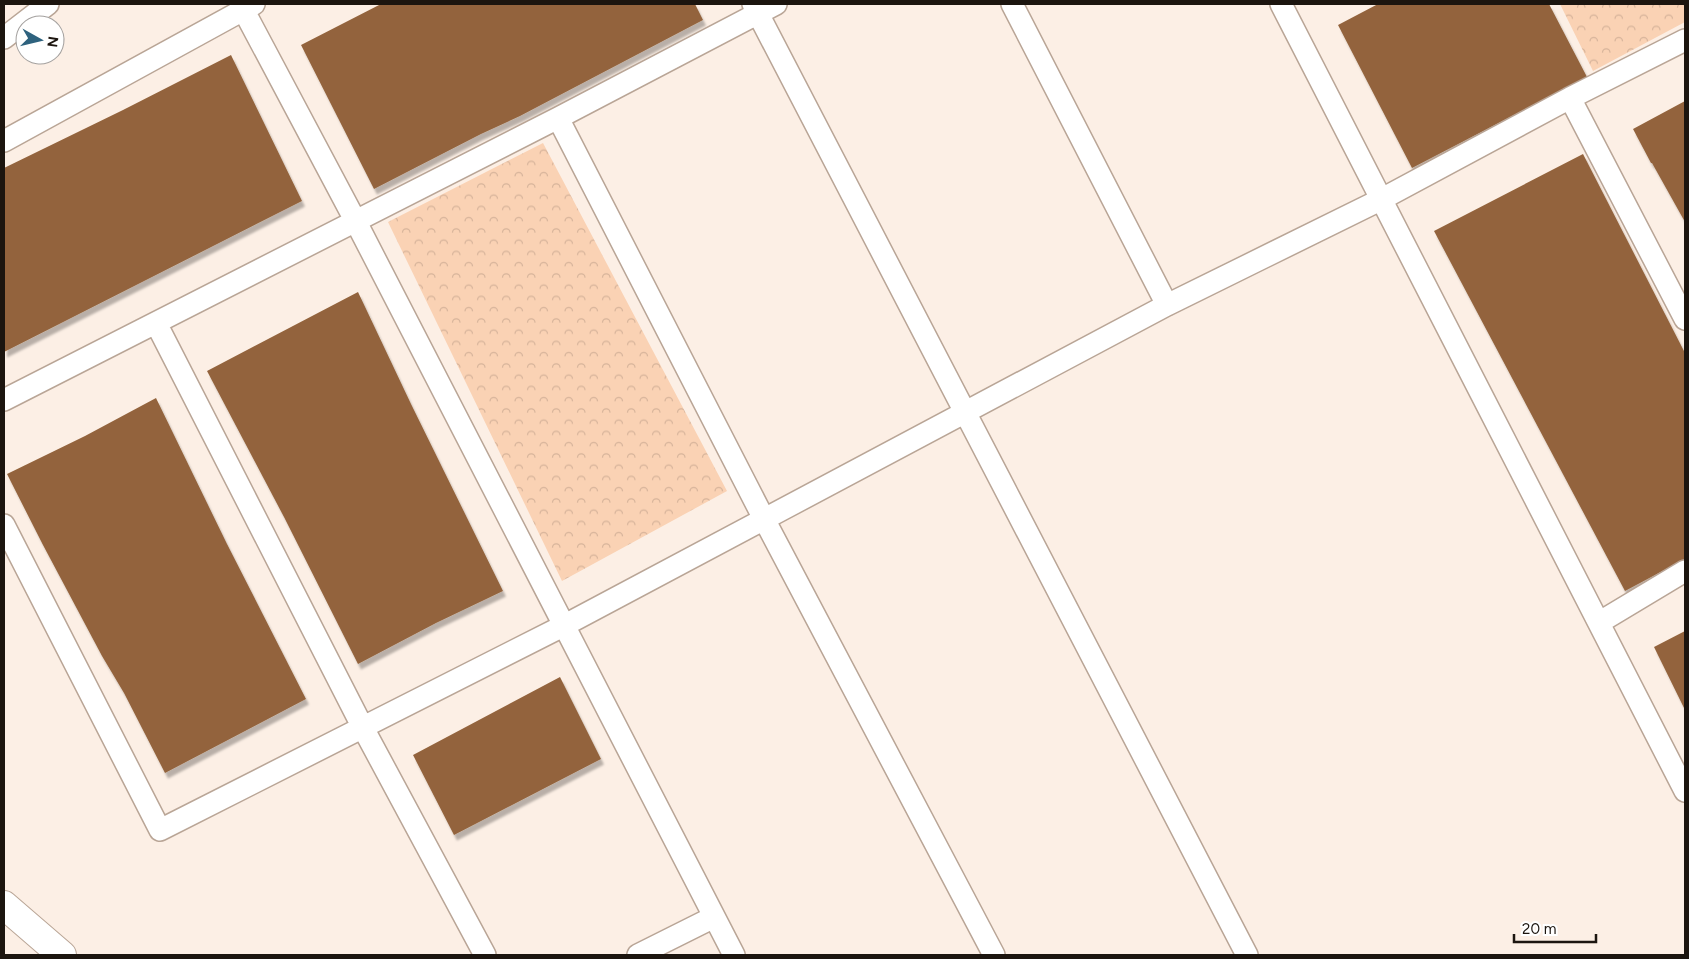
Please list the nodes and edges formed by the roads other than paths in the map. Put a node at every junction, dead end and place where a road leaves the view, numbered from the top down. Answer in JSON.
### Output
{"nodes":[{"id":1,"x":48,"y":4,"type":"edge"},
{"id":2,"x":776,"y":4,"type":"edge"},
{"id":3,"x":1012,"y":4,"type":"edge"},
{"id":4,"x":1281,"y":4,"type":"edge"},
{"id":5,"x":248,"y":6,"type":"edge"},
{"id":6,"x":755,"y":9,"type":"edge"},
{"id":7,"x":4,"y":38,"type":"edge"},
{"id":8,"x":1685,"y":40,"type":"edge"},
{"id":9,"x":1570,"y":98,"type":"junction"},
{"id":10,"x":558,"y":118,"type":"junction"},
{"id":11,"x":4,"y":141,"type":"edge"},
{"id":12,"x":1380,"y":200,"type":"junction"},
{"id":13,"x":355,"y":220,"type":"junction"},
{"id":14,"x":1168,"y":305,"type":"junction"},
{"id":15,"x":1685,"y":319,"type":"edge"},
{"id":16,"x":156,"y":323,"type":"junction"},
{"id":17,"x":4,"y":400,"type":"edge"},
{"id":18,"x":965,"y":413,"type":"junction"},
{"id":19,"x":764,"y":519,"type":"junction"},
{"id":20,"x":4,"y":524,"type":"edge"},
{"id":21,"x":1685,"y":571,"type":"edge"},
{"id":22,"x":1600,"y":622,"type":"junction"},
{"id":23,"x":565,"y":625,"type":"junction"},
{"id":24,"x":362,"y":726,"type":"junction"},
{"id":25,"x":1685,"y":791,"type":"edge"},
{"id":26,"x":4,"y":904,"type":"edge"},
{"id":27,"x":714,"y":917,"type":"junction"},
{"id":28,"x":62,"y":955,"type":"edge"},
{"id":29,"x":485,"y":955,"type":"edge"},
{"id":30,"x":638,"y":955,"type":"edge"},
{"id":31,"x":734,"y":955,"type":"edge"},
{"id":32,"x":994,"y":955,"type":"edge"},
{"id":33,"x":1247,"y":955,"type":"edge"}],
"edges":[{"from":1,"to":7,"type":"street"},
{"from":2,"to":6,"type":"street"},
{"from":3,"to":14,"type":"street"},
{"from":4,"to":12,"type":"street"},
{"from":5,"to":11,"type":"street"},
{"from":5,"to":13,"type":"street"},
{"from":6,"to":10,"type":"street"},
{"from":6,"to":18,"type":"street"},
{"from":8,"to":9,"type":"street"},
{"from":9,"to":12,"type":"street"},
{"from":9,"to":15,"type":"street"},
{"from":10,"to":13,"type":"street"},
{"from":10,"to":19,"type":"street"},
{"from":12,"to":14,"type":"street"},
{"from":12,"to":22,"type":"street"},
{"from":13,"to":16,"type":"street"},
{"from":13,"to":23,"type":"street"},
{"from":14,"to":18,"type":"street"},
{"from":16,"to":17,"type":"street"},
{"from":16,"to":24,"type":"street"},
{"from":18,"to":19,"type":"street"},
{"from":18,"to":33,"type":"street"},
{"from":19,"to":23,"type":"street"},
{"from":19,"to":32,"type":"street"},
{"from":20,"to":24,"type":"street"},
{"from":21,"to":22,"type":"street"},
{"from":22,"to":25,"type":"street"},
{"from":23,"to":24,"type":"street"},
{"from":23,"to":27,"type":"street"},
{"from":24,"to":29,"type":"street"},
{"from":26,"to":28,"type":"street"},
{"from":27,"to":30,"type":"street"},
{"from":27,"to":31,"type":"street"}]}
